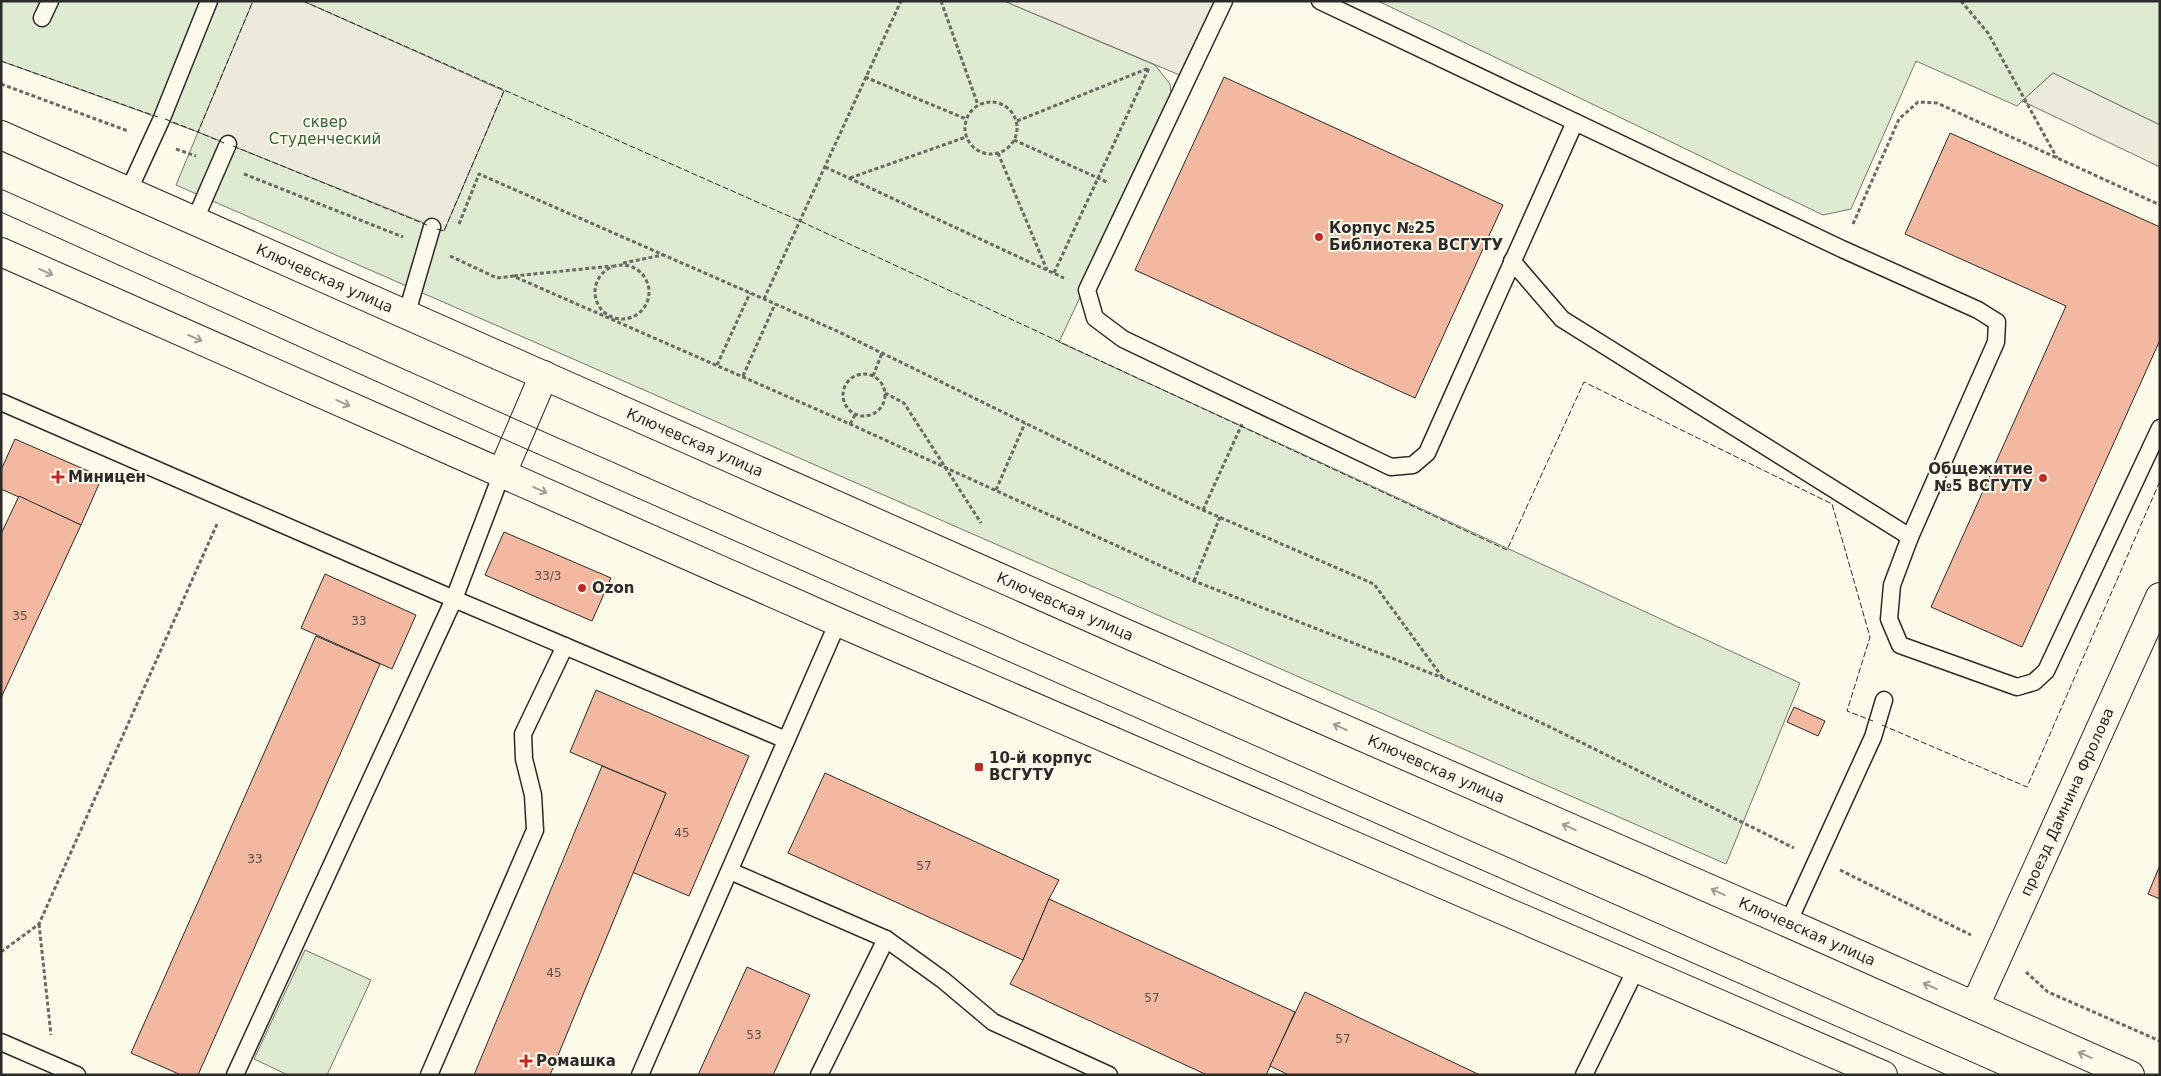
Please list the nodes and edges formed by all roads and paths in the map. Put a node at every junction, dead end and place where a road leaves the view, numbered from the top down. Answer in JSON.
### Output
{"nodes":[{"id":1,"x":50,"y":1,"type":"edge"},
{"id":2,"x":209,"y":1,"type":"edge"},
{"id":3,"x":901,"y":1,"type":"edge"},
{"id":4,"x":941,"y":1,"type":"edge"},
{"id":5,"x":1224,"y":1,"type":"edge"},
{"id":6,"x":1320,"y":1,"type":"edge"},
{"id":7,"x":1961,"y":1,"type":"edge"},
{"id":8,"x":42,"y":18,"type":"dead end"},
{"id":9,"x":866,"y":78,"type":"junction"},
{"id":10,"x":1,"y":84,"type":"edge"},
{"id":11,"x":978,"y":105,"type":"junction"},
{"id":12,"x":966,"y":119,"type":"junction"},
{"id":13,"x":1017,"y":121,"type":"junction"},
{"id":14,"x":1575,"y":122,"type":"junction"},
{"id":15,"x":1,"y":135,"type":"edge"},
{"id":16,"x":966,"y":138,"type":"junction"},
{"id":17,"x":152,"y":140,"type":"junction"},
{"id":18,"x":1014,"y":140,"type":"junction"},
{"id":19,"x":228,"y":144,"type":"dead end"},
{"id":20,"x":998,"y":153,"type":"junction"},
{"id":21,"x":2058,"y":158,"type":"junction"},
{"id":22,"x":219,"y":165,"type":"junction"},
{"id":23,"x":825,"y":167,"type":"junction"},
{"id":24,"x":850,"y":178,"type":"junction"},
{"id":25,"x":1098,"y":178,"type":"junction"},
{"id":26,"x":128,"y":192,"type":"junction"},
{"id":27,"x":1132,"y":194,"type":"junction"},
{"id":28,"x":2160,"y":205,"type":"edge"},
{"id":29,"x":194,"y":222,"type":"junction"},
{"id":30,"x":432,"y":227,"type":"dead end"},
{"id":31,"x":457,"y":228,"type":"dead end"},
{"id":32,"x":427,"y":247,"type":"junction"},
{"id":33,"x":1842,"y":249,"type":"junction"},
{"id":34,"x":1,"y":252,"type":"edge"},
{"id":35,"x":663,"y":255,"type":"junction"},
{"id":36,"x":1512,"y":261,"type":"junction"},
{"id":37,"x":614,"y":265,"type":"junction"},
{"id":38,"x":1047,"y":270,"type":"junction"},
{"id":39,"x":1054,"y":273,"type":"junction"},
{"id":40,"x":513,"y":276,"type":"junction"},
{"id":41,"x":1087,"y":290,"type":"junction"},
{"id":42,"x":750,"y":293,"type":"junction"},
{"id":43,"x":764,"y":299,"type":"junction"},
{"id":44,"x":775,"y":304,"type":"junction"},
{"id":45,"x":406,"y":316,"type":"junction"},
{"id":46,"x":609,"y":317,"type":"junction"},
{"id":47,"x":882,"y":353,"type":"junction"},
{"id":48,"x":717,"y":365,"type":"junction"},
{"id":49,"x":544,"y":375,"type":"junction"},
{"id":50,"x":743,"y":376,"type":"junction"},
{"id":51,"x":873,"y":376,"type":"junction"},
{"id":52,"x":885,"y":393,"type":"junction"},
{"id":53,"x":1252,"y":400,"type":"junction"},
{"id":54,"x":1,"y":402,"type":"edge"},
{"id":55,"x":855,"y":415,"type":"junction"},
{"id":56,"x":1025,"y":423,"type":"junction"},
{"id":57,"x":850,"y":424,"type":"junction"},
{"id":58,"x":2160,"y":428,"type":"edge"},
{"id":59,"x":943,"y":466,"type":"junction"},
{"id":60,"x":502,"y":473,"type":"junction"},
{"id":61,"x":996,"y":490,"type":"junction"},
{"id":62,"x":227,"y":500,"type":"junction"},
{"id":63,"x":1203,"y":510,"type":"junction"},
{"id":64,"x":1220,"y":517,"type":"junction"},
{"id":65,"x":981,"y":523,"type":"dead end"},
{"id":66,"x":1910,"y":537,"type":"junction"},
{"id":67,"x":1194,"y":581,"type":"junction"},
{"id":68,"x":2160,"y":597,"type":"edge"},
{"id":69,"x":454,"y":599,"type":"junction"},
{"id":70,"x":838,"y":622,"type":"junction"},
{"id":71,"x":565,"y":646,"type":"junction"},
{"id":72,"x":1443,"y":678,"type":"junction"},
{"id":73,"x":1884,"y":700,"type":"dead end"},
{"id":74,"x":786,"y":740,"type":"junction"},
{"id":75,"x":1817,"y":859,"type":"junction"},
{"id":76,"x":730,"y":871,"type":"junction"},
{"id":77,"x":1788,"y":923,"type":"junction"},
{"id":78,"x":39,"y":924,"type":"junction"},
{"id":79,"x":886,"y":939,"type":"junction"},
{"id":80,"x":2000,"y":950,"type":"junction"},
{"id":81,"x":1,"y":952,"type":"edge"},
{"id":82,"x":1637,"y":967,"type":"junction"},
{"id":83,"x":1974,"y":1006,"type":"junction"},
{"id":84,"x":2160,"y":1040,"type":"edge"},
{"id":85,"x":1,"y":1042,"type":"edge"},
{"id":86,"x":54,"y":1064,"type":"junction"},
{"id":87,"x":77,"y":1075,"type":"edge"},
{"id":88,"x":235,"y":1075,"type":"edge"},
{"id":89,"x":429,"y":1075,"type":"edge"},
{"id":90,"x":640,"y":1075,"type":"edge"},
{"id":91,"x":819,"y":1075,"type":"edge"},
{"id":92,"x":1109,"y":1075,"type":"edge"},
{"id":93,"x":1584,"y":1075,"type":"edge"},
{"id":94,"x":1883,"y":1075,"type":"edge"},
{"id":95,"x":2130,"y":1075,"type":"edge"}],
"edges":[{"from":1,"to":8,"type":"lane"},
{"from":2,"to":17,"type":"lane"},
{"from":3,"to":9,"type":"path"},
{"from":4,"to":11,"type":"path"},
{"from":5,"to":27,"type":"lane"},
{"from":6,"to":14,"type":"lane"},
{"from":7,"to":21,"type":"path"},
{"from":9,"to":12,"type":"path"},
{"from":9,"to":23,"type":"path"},
{"from":10,"to":17,"type":"path"},
{"from":11,"to":12,"type":"path"},
{"from":11,"to":13,"type":"path"},
{"from":12,"to":16,"type":"path"},
{"from":13,"to":18,"type":"path"},
{"from":13,"to":25,"type":"path"},
{"from":14,"to":33,"type":"lane"},
{"from":14,"to":36,"type":"lane"},
{"from":15,"to":26,"type":"main road","name":"Ключевская улица"},
{"from":16,"to":20,"type":"path"},
{"from":16,"to":24,"type":"path"},
{"from":17,"to":22,"type":"path"},
{"from":17,"to":26,"type":"lane"},
{"from":18,"to":20,"type":"path"},
{"from":18,"to":25,"type":"path"},
{"from":19,"to":22,"type":"lane"},
{"from":20,"to":38,"type":"path"},
{"from":21,"to":28,"type":"path"},
{"from":21,"to":33,"type":"path"},
{"from":22,"to":29,"type":"lane"},
{"from":22,"to":32,"type":"path"},
{"from":23,"to":24,"type":"path"},
{"from":23,"to":43,"type":"path"},
{"from":24,"to":38,"type":"path"},
{"from":25,"to":27,"type":"path"},
{"from":25,"to":39,"type":"path"},
{"from":26,"to":29,"type":"main road","name":"Ключевская улица"},
{"from":27,"to":41,"type":"lane"},
{"from":29,"to":45,"type":"main road","name":"Ключевская улица"},
{"from":30,"to":32,"type":"lane"},
{"from":31,"to":35,"type":"path"},
{"from":32,"to":40,"type":"path"},
{"from":32,"to":45,"type":"lane"},
{"from":33,"to":66,"type":"lane"},
{"from":34,"to":60,"type":"main road","one_way":true},
{"from":35,"to":37,"type":"path"},
{"from":35,"to":42,"type":"path"},
{"from":36,"to":53,"type":"lane"},
{"from":36,"to":66,"type":"lane"},
{"from":37,"to":40,"type":"path"},
{"from":37,"to":46,"type":"path"},
{"from":37,"to":46,"type":"path"},
{"from":38,"to":39,"type":"path"},
{"from":39,"to":41,"type":"path"},
{"from":40,"to":46,"type":"path"},
{"from":41,"to":53,"type":"lane"},
{"from":42,"to":43,"type":"path"},
{"from":42,"to":48,"type":"path"},
{"from":43,"to":44,"type":"path"},
{"from":44,"to":47,"type":"path"},
{"from":44,"to":50,"type":"path"},
{"from":45,"to":49,"type":"main road","name":"Ключевская улица"},
{"from":46,"to":48,"type":"path"},
{"from":47,"to":51,"type":"path"},
{"from":47,"to":56,"type":"path"},
{"from":48,"to":50,"type":"path"},
{"from":49,"to":60,"type":"main road"},
{"from":77,"to":49,"type":"main road","name":"Ключевская улица","one_way":true},
{"from":50,"to":57,"type":"path"},
{"from":51,"to":52,"type":"path"},
{"from":51,"to":55,"type":"path"},
{"from":52,"to":55,"type":"path"},
{"from":52,"to":59,"type":"path"},
{"from":53,"to":63,"type":"path"},
{"from":54,"to":62,"type":"lane"},
{"from":55,"to":57,"type":"path"},
{"from":56,"to":61,"type":"path"},
{"from":56,"to":63,"type":"path"},
{"from":57,"to":59,"type":"path"},
{"from":58,"to":66,"type":"lane"},
{"from":59,"to":61,"type":"path"},
{"from":59,"to":65,"type":"path"},
{"from":60,"to":69,"type":"lane"},
{"from":60,"to":70,"type":"main road","one_way":true},
{"from":61,"to":67,"type":"path"},
{"from":62,"to":69,"type":"lane"},
{"from":62,"to":78,"type":"path"},
{"from":63,"to":64,"type":"path"},
{"from":64,"to":67,"type":"path"},
{"from":64,"to":72,"type":"path"},
{"from":67,"to":72,"type":"path"},
{"from":68,"to":80,"type":"main road","name":"проезд Дамнина Фролова"},
{"from":69,"to":71,"type":"lane"},
{"from":69,"to":88,"type":"lane"},
{"from":70,"to":74,"type":"lane"},
{"from":70,"to":82,"type":"main road"},
{"from":71,"to":74,"type":"lane"},
{"from":71,"to":89,"type":"lane"},
{"from":72,"to":75,"type":"path"},
{"from":73,"to":75,"type":"lane"},
{"from":74,"to":76,"type":"lane"},
{"from":75,"to":77,"type":"lane"},
{"from":75,"to":80,"type":"path"},
{"from":76,"to":79,"type":"lane"},
{"from":76,"to":90,"type":"lane"},
{"from":83,"to":77,"type":"main road","name":"Ключевская улица","one_way":true},
{"from":78,"to":81,"type":"path"},
{"from":78,"to":86,"type":"path"},
{"from":79,"to":91,"type":"lane"},
{"from":79,"to":92,"type":"lane"},
{"from":80,"to":83,"type":"main road","name":"проезд Дамнина Фролова"},
{"from":80,"to":84,"type":"path"},
{"from":82,"to":93,"type":"lane"},
{"from":82,"to":94,"type":"main road"},
{"from":95,"to":83,"type":"main road","name":"Ключевская улица","one_way":true},
{"from":85,"to":86,"type":"lane"},
{"from":86,"to":87,"type":"lane"}]}
